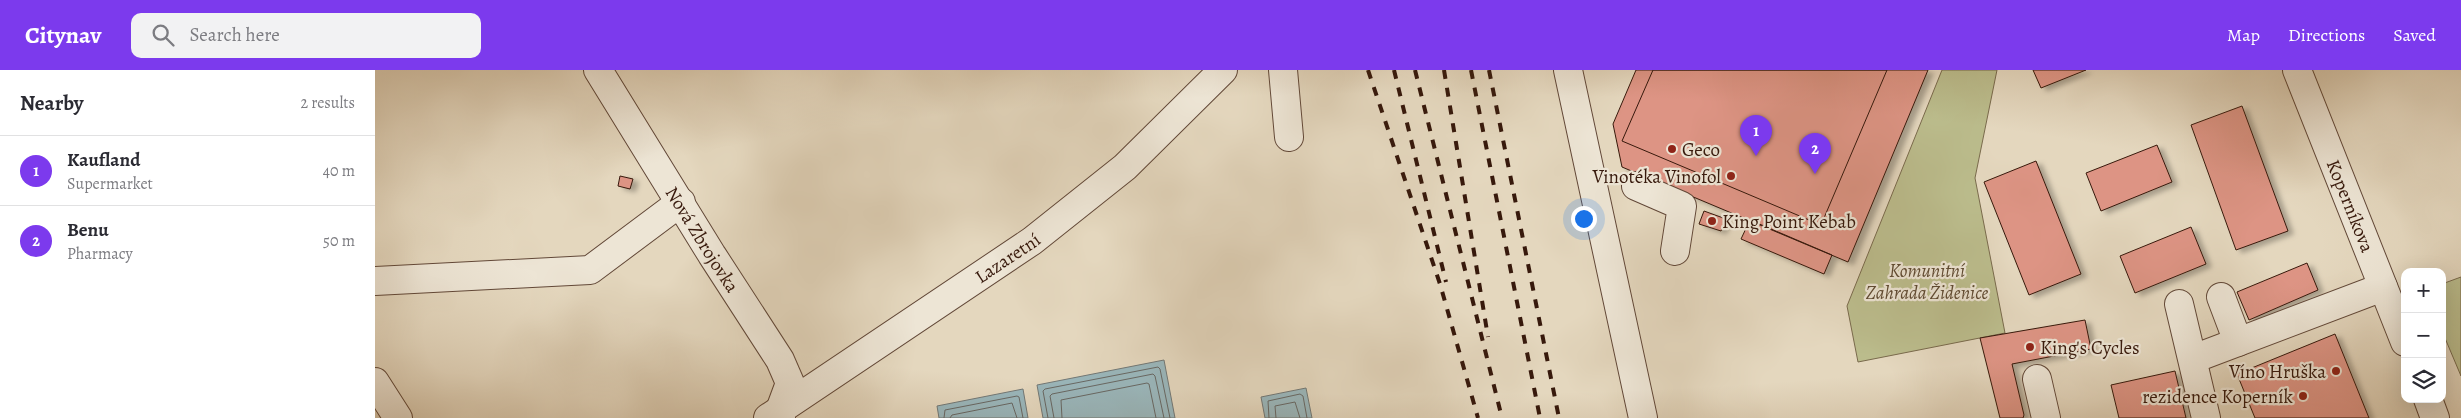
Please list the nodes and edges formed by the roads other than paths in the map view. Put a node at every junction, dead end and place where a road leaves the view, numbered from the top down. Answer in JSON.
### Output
{"nodes":[{"id":1,"x":598,"y":70,"type":"edge"},
{"id":2,"x":1223,"y":70,"type":"edge"},
{"id":3,"x":1283,"y":70,"type":"edge"},
{"id":4,"x":1568,"y":70,"type":"edge"},
{"id":5,"x":2297,"y":70,"type":"edge"},
{"id":6,"x":1289,"y":138,"type":"dead end"},
{"id":7,"x":1636,"y":186,"type":"dead end"},
{"id":8,"x":681,"y":202,"type":"junction"},
{"id":9,"x":1675,"y":250,"type":"dead end"},
{"id":10,"x":375,"y":282,"type":"edge"},
{"id":11,"x":2383,"y":287,"type":"junction"},
{"id":12,"x":2221,"y":297,"type":"dead end"},
{"id":13,"x":2179,"y":304,"type":"dead end"},
{"id":14,"x":2401,"y":332,"type":"edge"},
{"id":15,"x":2238,"y":342,"type":"junction"},
{"id":16,"x":2193,"y":359,"type":"junction"},
{"id":17,"x":2037,"y":379,"type":"dead end"},
{"id":18,"x":375,"y":382,"type":"edge"},
{"id":19,"x":2429,"y":403,"type":"edge"},
{"id":20,"x":776,"y":415,"type":"edge"},
{"id":21,"x":398,"y":418,"type":"edge"},
{"id":22,"x":1643,"y":418,"type":"edge"},
{"id":23,"x":2046,"y":418,"type":"edge"},
{"id":24,"x":2206,"y":418,"type":"edge"},
{"id":25,"x":2435,"y":418,"type":"edge"}],
"edges":[{"from":1,"to":8,"type":"street","name":"Nová Zbrojovka"},
{"from":2,"to":20,"type":"street","name":"Lazaretní"},
{"from":3,"to":6,"type":"street"},
{"from":4,"to":22,"type":"street"},
{"from":5,"to":11,"type":"street","name":"Koperníkova"},
{"from":7,"to":9,"type":"street"},
{"from":8,"to":10,"type":"street"},
{"from":8,"to":20,"type":"street","name":"Nová Zbrojovka"},
{"from":11,"to":14,"type":"street","name":"Koperníkova"},
{"from":11,"to":15,"type":"street"},
{"from":12,"to":15,"type":"street"},
{"from":13,"to":16,"type":"street"},
{"from":15,"to":16,"type":"street"},
{"from":16,"to":24,"type":"street"},
{"from":17,"to":23,"type":"street"},
{"from":18,"to":21,"type":"street"},
{"from":19,"to":25,"type":"street"}]}
